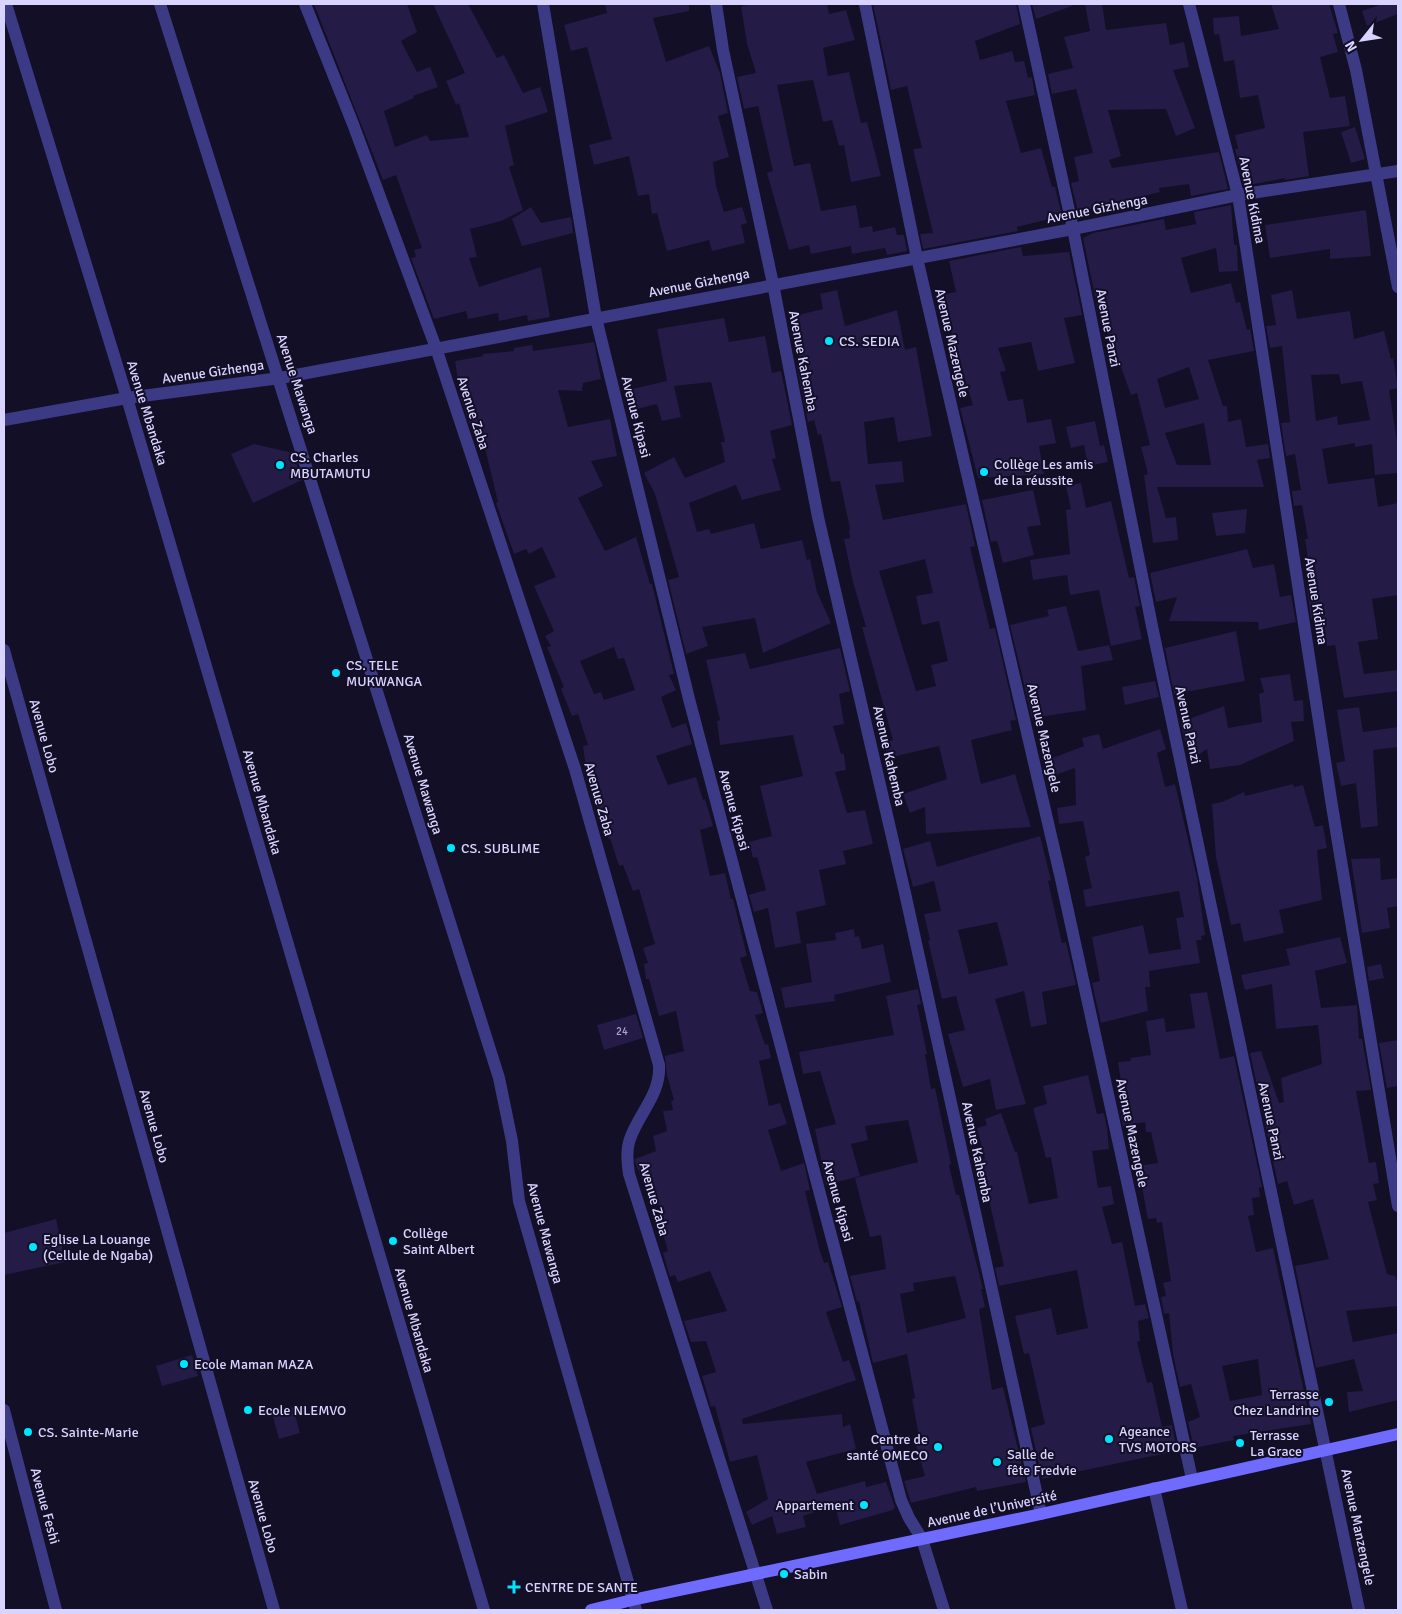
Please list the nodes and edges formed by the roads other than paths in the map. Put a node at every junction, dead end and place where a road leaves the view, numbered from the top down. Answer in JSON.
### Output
{"nodes":[{"id":1,"x":6,"y":4,"type":"edge"},
{"id":2,"x":160,"y":4,"type":"edge"},
{"id":3,"x":304,"y":4,"type":"edge"},
{"id":4,"x":543,"y":4,"type":"edge"},
{"id":5,"x":716,"y":4,"type":"edge"},
{"id":6,"x":865,"y":4,"type":"edge"},
{"id":7,"x":1024,"y":4,"type":"edge"},
{"id":8,"x":1189,"y":4,"type":"edge"},
{"id":9,"x":1339,"y":4,"type":"edge"},
{"id":10,"x":1398,"y":170,"type":"edge"},
{"id":11,"x":1378,"y":173,"type":"junction"},
{"id":12,"x":1238,"y":195,"type":"junction"},
{"id":13,"x":1073,"y":229,"type":"junction"},
{"id":14,"x":917,"y":258,"type":"junction"},
{"id":15,"x":774,"y":284,"type":"junction"},
{"id":16,"x":1398,"y":287,"type":"edge"},
{"id":17,"x":596,"y":318,"type":"junction"},
{"id":18,"x":436,"y":348,"type":"junction"},
{"id":19,"x":280,"y":378,"type":"junction"},
{"id":20,"x":127,"y":398,"type":"junction"},
{"id":21,"x":4,"y":420,"type":"edge"},
{"id":22,"x":4,"y":650,"type":"edge"},
{"id":23,"x":1398,"y":1206,"type":"edge"},
{"id":24,"x":4,"y":1410,"type":"edge"},
{"id":25,"x":1398,"y":1434,"type":"edge"},
{"id":26,"x":1326,"y":1451,"type":"junction"},
{"id":27,"x":1192,"y":1479,"type":"junction"},
{"id":28,"x":1154,"y":1488,"type":"junction"},
{"id":29,"x":1041,"y":1514,"type":"junction"},
{"id":30,"x":922,"y":1539,"type":"junction"},
{"id":31,"x":756,"y":1574,"type":"junction"},
{"id":32,"x":634,"y":1605,"type":"edge"},
{"id":33,"x":56,"y":1610,"type":"edge"},
{"id":34,"x":274,"y":1610,"type":"edge"},
{"id":35,"x":484,"y":1610,"type":"edge"},
{"id":36,"x":591,"y":1610,"type":"edge"},
{"id":37,"x":767,"y":1610,"type":"edge"},
{"id":38,"x":944,"y":1610,"type":"edge"},
{"id":39,"x":1182,"y":1610,"type":"edge"},
{"id":40,"x":1359,"y":1610,"type":"edge"}],
"edges":[{"from":1,"to":20,"type":"street","name":"Avenue Mbandaka"},
{"from":2,"to":19,"type":"street","name":"Avenue Mawanga"},
{"from":3,"to":18,"type":"street","name":"Avenue Zaba"},
{"from":4,"to":17,"type":"street","name":"Avenue Kipasi"},
{"from":5,"to":15,"type":"street","name":"Avenue Kahemba"},
{"from":6,"to":14,"type":"street","name":"Avenue Mazengele"},
{"from":7,"to":13,"type":"street","name":"Avenue Panzi"},
{"from":8,"to":12,"type":"street","name":"Avenue Kidima"},
{"from":9,"to":11,"type":"street"},
{"from":10,"to":11,"type":"street","name":"Avenue Gizhenga"},
{"from":11,"to":12,"type":"street","name":"Avenue Gizhenga"},
{"from":11,"to":16,"type":"street"},
{"from":12,"to":13,"type":"street","name":"Avenue Gizhenga"},
{"from":12,"to":23,"type":"street","name":"Avenue Kidima"},
{"from":13,"to":14,"type":"street","name":"Avenue Gizhenga"},
{"from":13,"to":26,"type":"street","name":"Avenue Panzi"},
{"from":14,"to":15,"type":"street","name":"Avenue Gizhenga"},
{"from":14,"to":27,"type":"street","name":"Avenue Mazengele"},
{"from":15,"to":17,"type":"street","name":"Avenue Gizhenga"},
{"from":15,"to":29,"type":"street","name":"Avenue Kahemba"},
{"from":17,"to":18,"type":"street","name":"Avenue Gizhenga"},
{"from":17,"to":30,"type":"street","name":"Avenue Kipasi"},
{"from":18,"to":19,"type":"street","name":"Avenue Gizhenga"},
{"from":18,"to":31,"type":"street","name":"Avenue Zaba"},
{"from":19,"to":20,"type":"street","name":"Avenue Gizhenga"},
{"from":19,"to":32,"type":"street","name":"Avenue Mawanga"},
{"from":20,"to":21,"type":"street","name":"Avenue Gizhenga"},
{"from":20,"to":35,"type":"street","name":"Avenue Mbandaka"},
{"from":22,"to":34,"type":"street","name":"Avenue Lobo"},
{"from":24,"to":33,"type":"street","name":"Avenue Feshi"},
{"from":25,"to":26,"type":"main road","name":"Avenue de l’Université"},
{"from":26,"to":27,"type":"main road","name":"Avenue de l’Université"},
{"from":26,"to":40,"type":"street","name":"Avenue Manzengele"},
{"from":27,"to":28,"type":"main road","name":"Avenue de l’Université"},
{"from":28,"to":29,"type":"main road","name":"Avenue de l’Université"},
{"from":28,"to":39,"type":"street"},
{"from":29,"to":30,"type":"main road","name":"Avenue de l’Université"},
{"from":30,"to":31,"type":"main road","name":"Avenue de l’Université"},
{"from":30,"to":38,"type":"street","name":"Avenue Kipasi"},
{"from":31,"to":32,"type":"main road","name":"Avenue de l’Université"},
{"from":31,"to":37,"type":"street","name":"Avenue Zaba"},
{"from":32,"to":36,"type":"main road","name":"Avenue de l’Université"}]}
